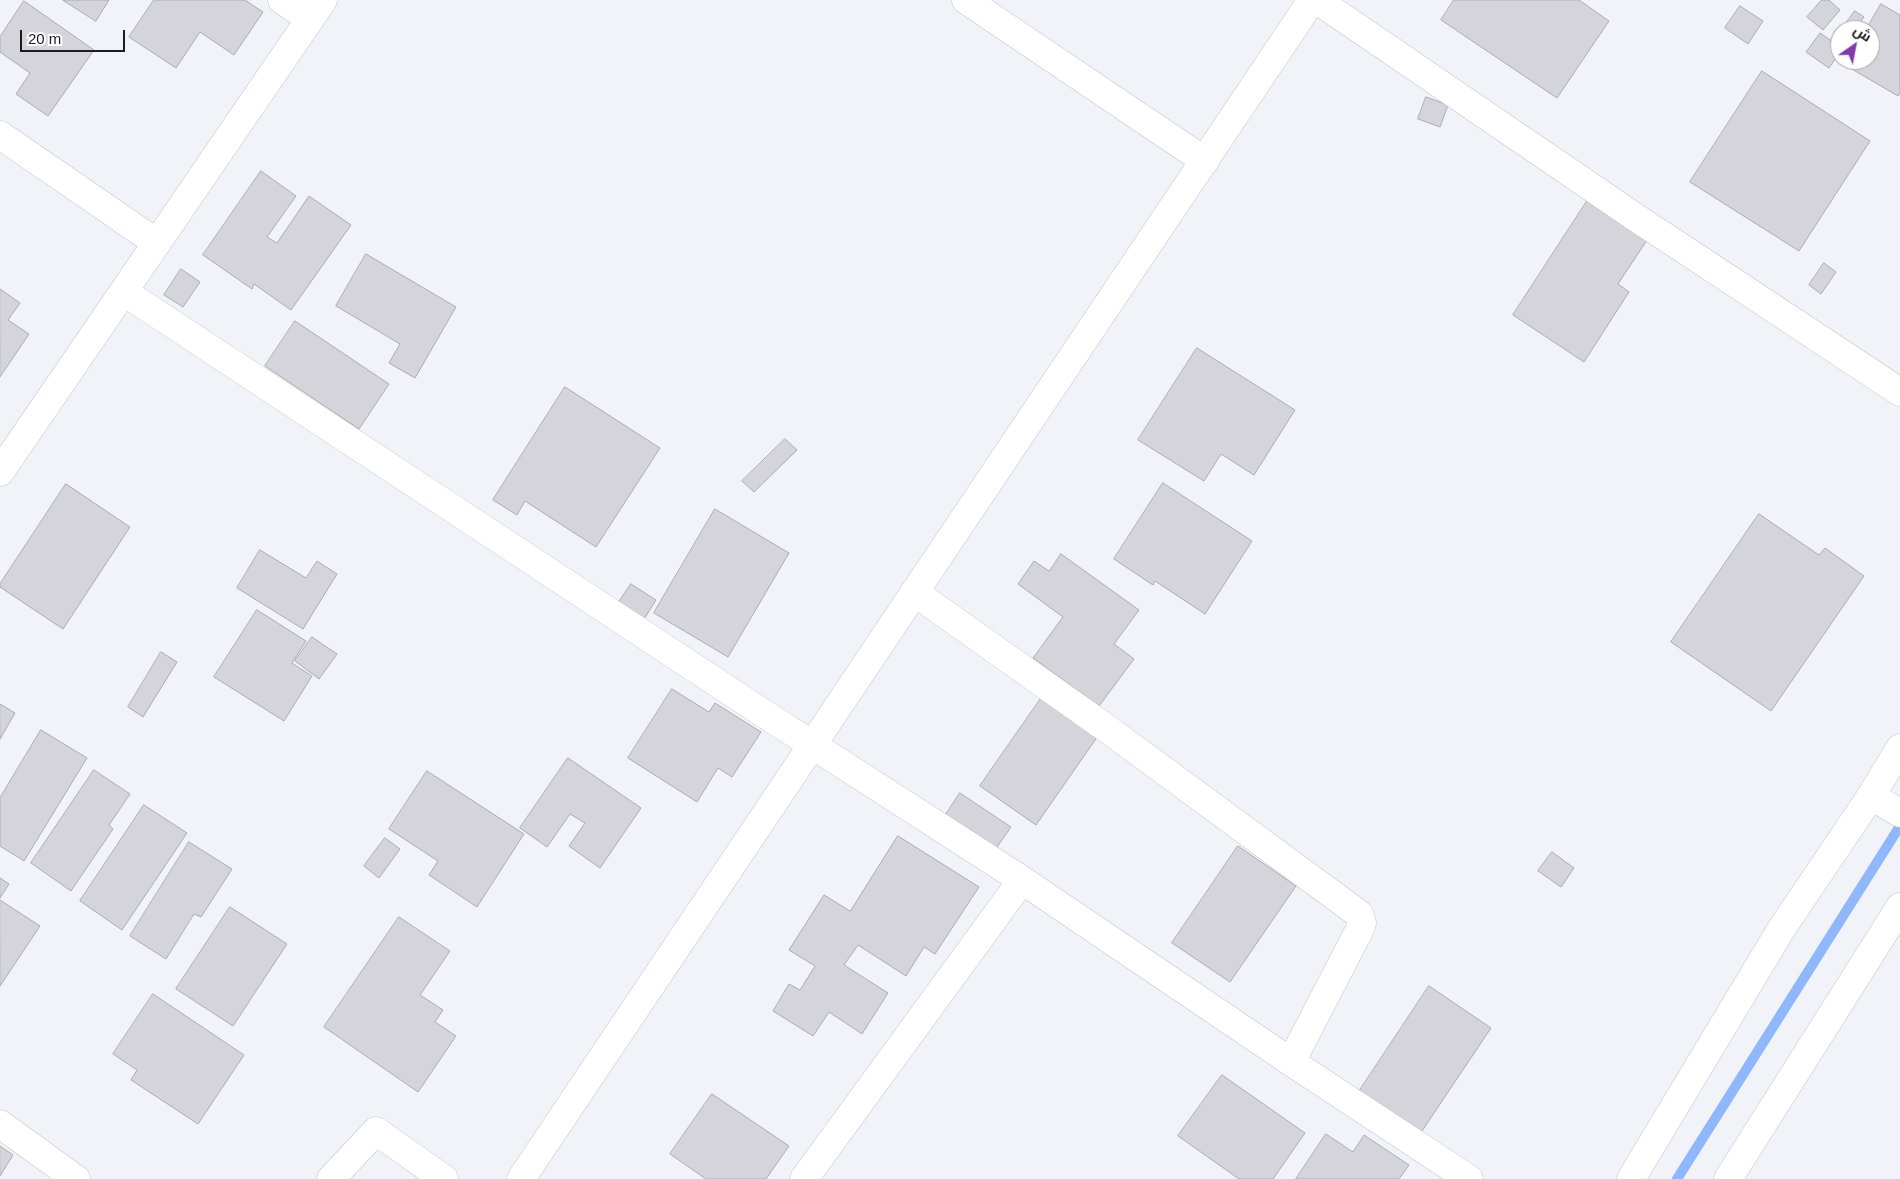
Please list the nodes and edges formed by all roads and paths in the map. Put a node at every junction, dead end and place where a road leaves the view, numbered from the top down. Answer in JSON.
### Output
{"nodes":[{"id":1,"x":282,"y":0,"type":"edge"},
{"id":2,"x":966,"y":0,"type":"edge"},
{"id":3,"x":1312,"y":0,"type":"edge"},
{"id":4,"x":1317,"y":0,"type":"edge"},
{"id":5,"x":317,"y":9,"type":"edge"},
{"id":6,"x":0,"y":135,"type":"edge"},
{"id":7,"x":1204,"y":160,"type":"junction"},
{"id":8,"x":157,"y":244,"type":"junction"},
{"id":9,"x":124,"y":292,"type":"junction"},
{"id":10,"x":1900,"y":392,"type":"edge"},
{"id":11,"x":3,"y":460,"type":"edge"},
{"id":12,"x":914,"y":592,"type":"junction"},
{"id":13,"x":812,"y":745,"type":"junction"},
{"id":14,"x":1900,"y":748,"type":"edge"},
{"id":15,"x":1871,"y":796,"type":"junction"},
{"id":16,"x":1900,"y":813,"type":"edge"},
{"id":17,"x":1022,"y":880,"type":"junction"},
{"id":18,"x":1900,"y":908,"type":"edge"},
{"id":19,"x":1291,"y":1062,"type":"junction"},
{"id":20,"x":0,"y":1124,"type":"edge"},
{"id":21,"x":76,"y":1179,"type":"edge"},
{"id":22,"x":331,"y":1179,"type":"edge"},
{"id":23,"x":444,"y":1179,"type":"edge"},
{"id":24,"x":521,"y":1179,"type":"edge"},
{"id":25,"x":804,"y":1179,"type":"edge"},
{"id":26,"x":1469,"y":1179,"type":"edge"},
{"id":27,"x":1631,"y":1179,"type":"edge"},
{"id":28,"x":1728,"y":1179,"type":"edge"}],
"edges":[{"from":1,"to":5,"type":"street"},
{"from":2,"to":7,"type":"street"},
{"from":3,"to":7,"type":"street"},
{"from":4,"to":10,"type":"street"},
{"from":5,"to":8,"type":"street"},
{"from":6,"to":8,"type":"street"},
{"from":7,"to":12,"type":"street"},
{"from":8,"to":9,"type":"street"},
{"from":9,"to":11,"type":"street"},
{"from":9,"to":13,"type":"street"},
{"from":12,"to":13,"type":"street"},
{"from":12,"to":19,"type":"street"},
{"from":13,"to":17,"type":"street"},
{"from":13,"to":24,"type":"street"},
{"from":14,"to":15,"type":"street"},
{"from":15,"to":16,"type":"street"},
{"from":15,"to":27,"type":"street"},
{"from":17,"to":19,"type":"street"},
{"from":17,"to":25,"type":"street"},
{"from":18,"to":28,"type":"street"},
{"from":19,"to":26,"type":"street"},
{"from":20,"to":21,"type":"street"},
{"from":22,"to":23,"type":"street"}]}
